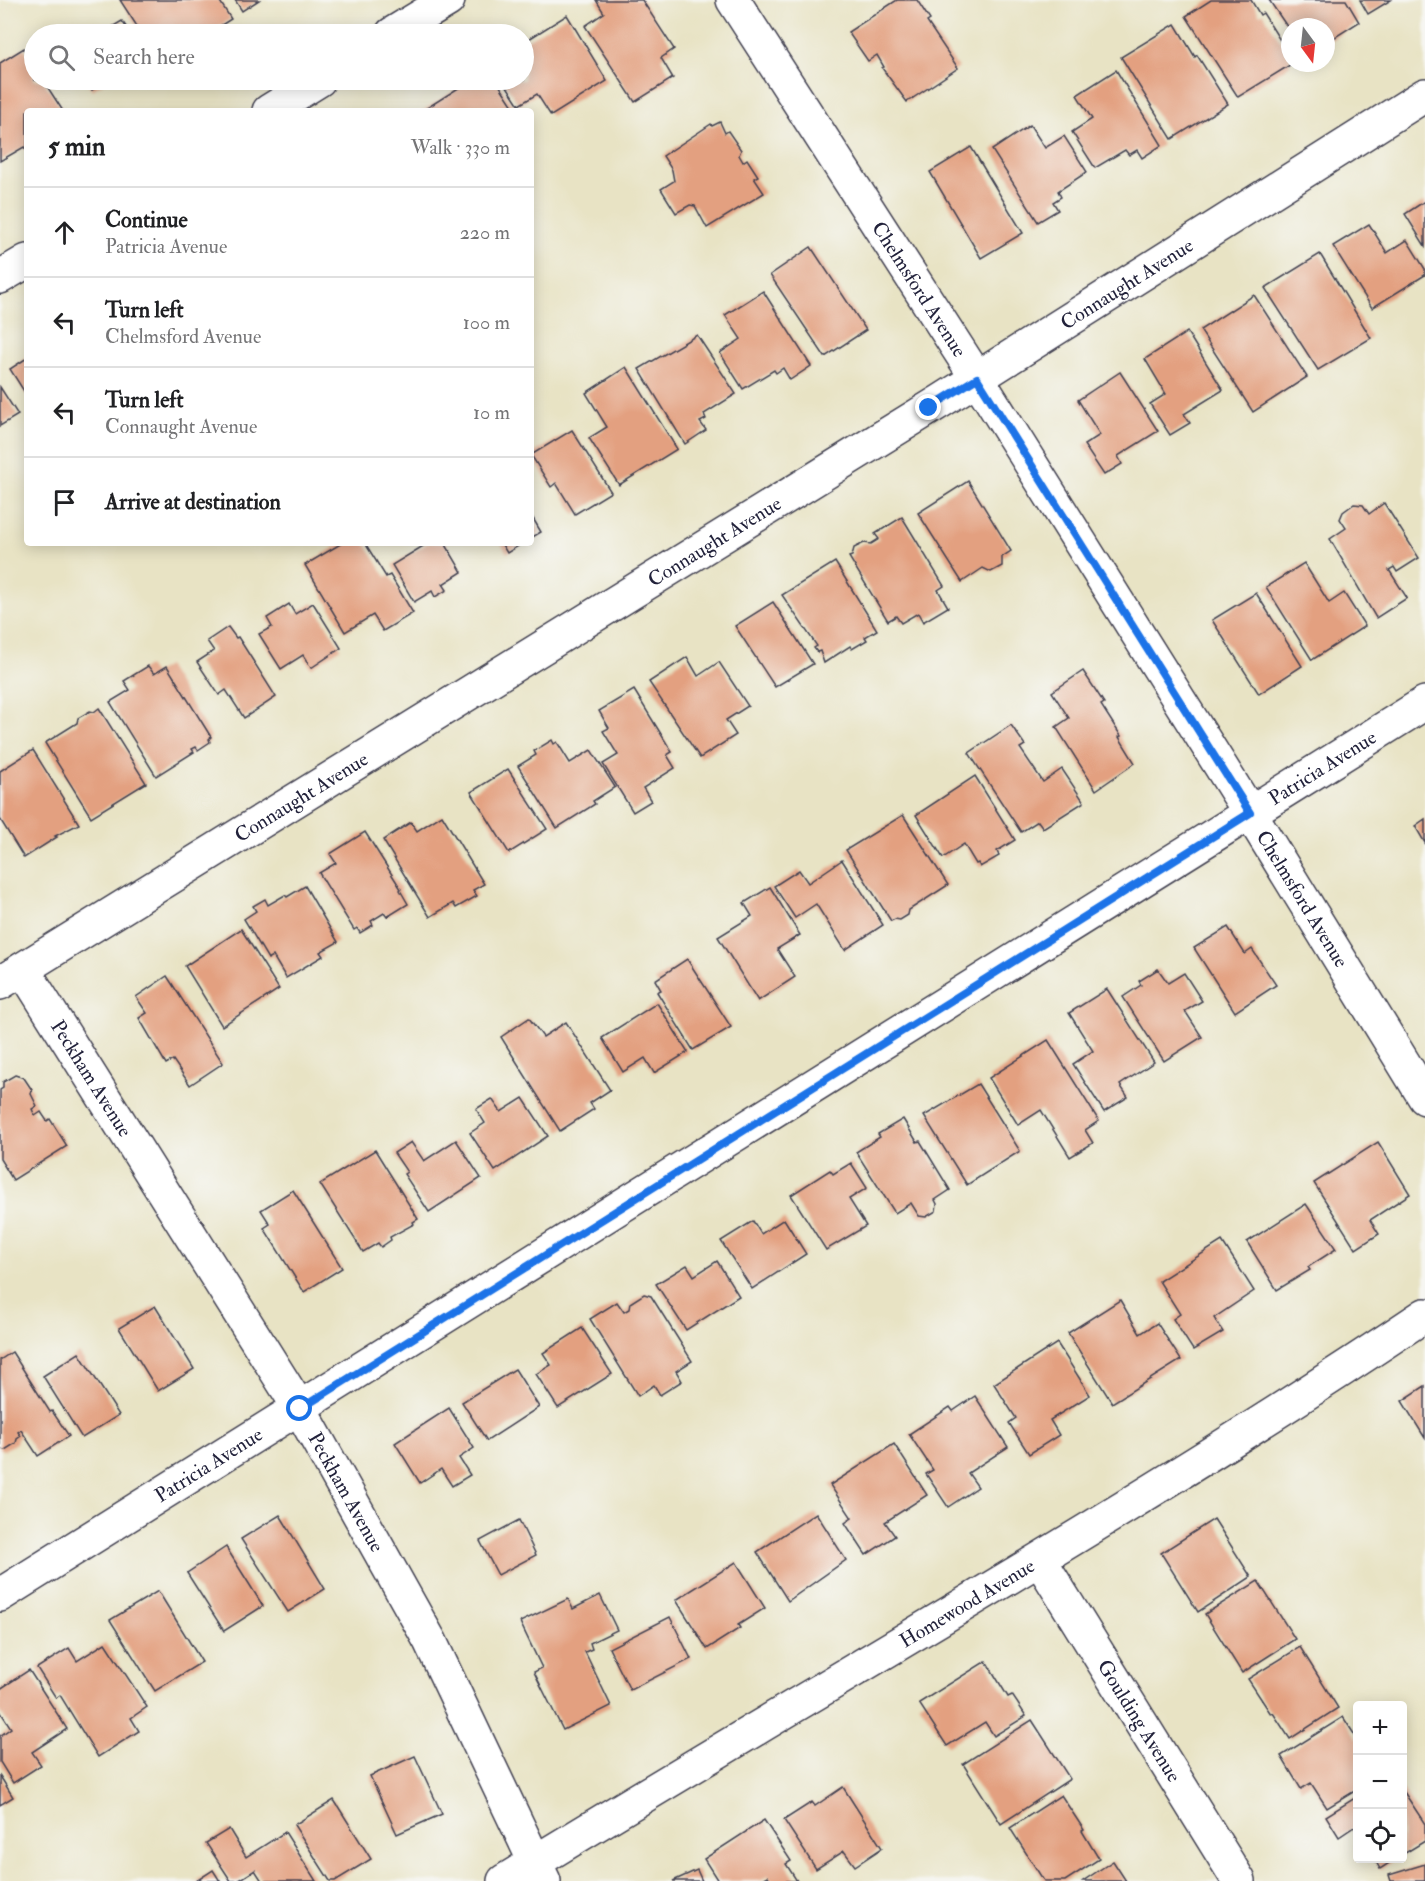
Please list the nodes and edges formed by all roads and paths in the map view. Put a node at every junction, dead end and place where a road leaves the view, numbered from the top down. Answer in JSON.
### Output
{"nodes":[{"id":1,"x":448,"y":0,"type":"edge"},
{"id":2,"x":733,"y":0,"type":"edge"},
{"id":3,"x":408,"y":24,"type":"edge"},
{"id":4,"x":303,"y":90,"type":"edge"},
{"id":5,"x":1425,"y":95,"type":"edge"},
{"id":6,"x":273,"y":108,"type":"edge"},
{"id":7,"x":24,"y":263,"type":"edge"},
{"id":8,"x":0,"y":277,"type":"edge"},
{"id":9,"x":977,"y":378,"type":"junction"},
{"id":10,"x":1425,"y":704,"type":"edge"},
{"id":11,"x":1250,"y":813,"type":"junction"},
{"id":12,"x":11,"y":976,"type":"edge"},
{"id":13,"x":1425,"y":1098,"type":"edge"},
{"id":14,"x":1425,"y":1315,"type":"edge"},
{"id":15,"x":300,"y":1409,"type":"junction"},
{"id":16,"x":1040,"y":1560,"type":"junction"},
{"id":17,"x":0,"y":1595,"type":"edge"},
{"id":18,"x":540,"y":1871,"type":"edge"},
{"id":19,"x":504,"y":1881,"type":"edge"},
{"id":20,"x":1239,"y":1881,"type":"edge"}],
"edges":[{"from":1,"to":3,"type":"street"},
{"from":2,"to":9,"type":"street","name":"Chelmsford Avenue"},
{"from":4,"to":6,"type":"street"},
{"from":5,"to":9,"type":"street","name":"Connaught Avenue"},
{"from":7,"to":8,"type":"street"},
{"from":9,"to":11,"type":"street","name":"Chelmsford Avenue"},
{"from":9,"to":12,"type":"street","name":"Connaught Avenue"},
{"from":10,"to":11,"type":"street","name":"Patricia Avenue"},
{"from":11,"to":13,"type":"street","name":"Chelmsford Avenue"},
{"from":11,"to":15,"type":"street","name":"Patricia Avenue"},
{"from":12,"to":15,"type":"street","name":"Peckham Avenue"},
{"from":14,"to":16,"type":"street","name":"Homewood Avenue"},
{"from":15,"to":17,"type":"street","name":"Patricia Avenue"},
{"from":15,"to":18,"type":"street","name":"Peckham Avenue"},
{"from":16,"to":18,"type":"street","name":"Homewood Avenue"},
{"from":16,"to":20,"type":"street","name":"Goulding Avenue"},
{"from":18,"to":19,"type":"street","name":"Homewood Avenue"}]}
